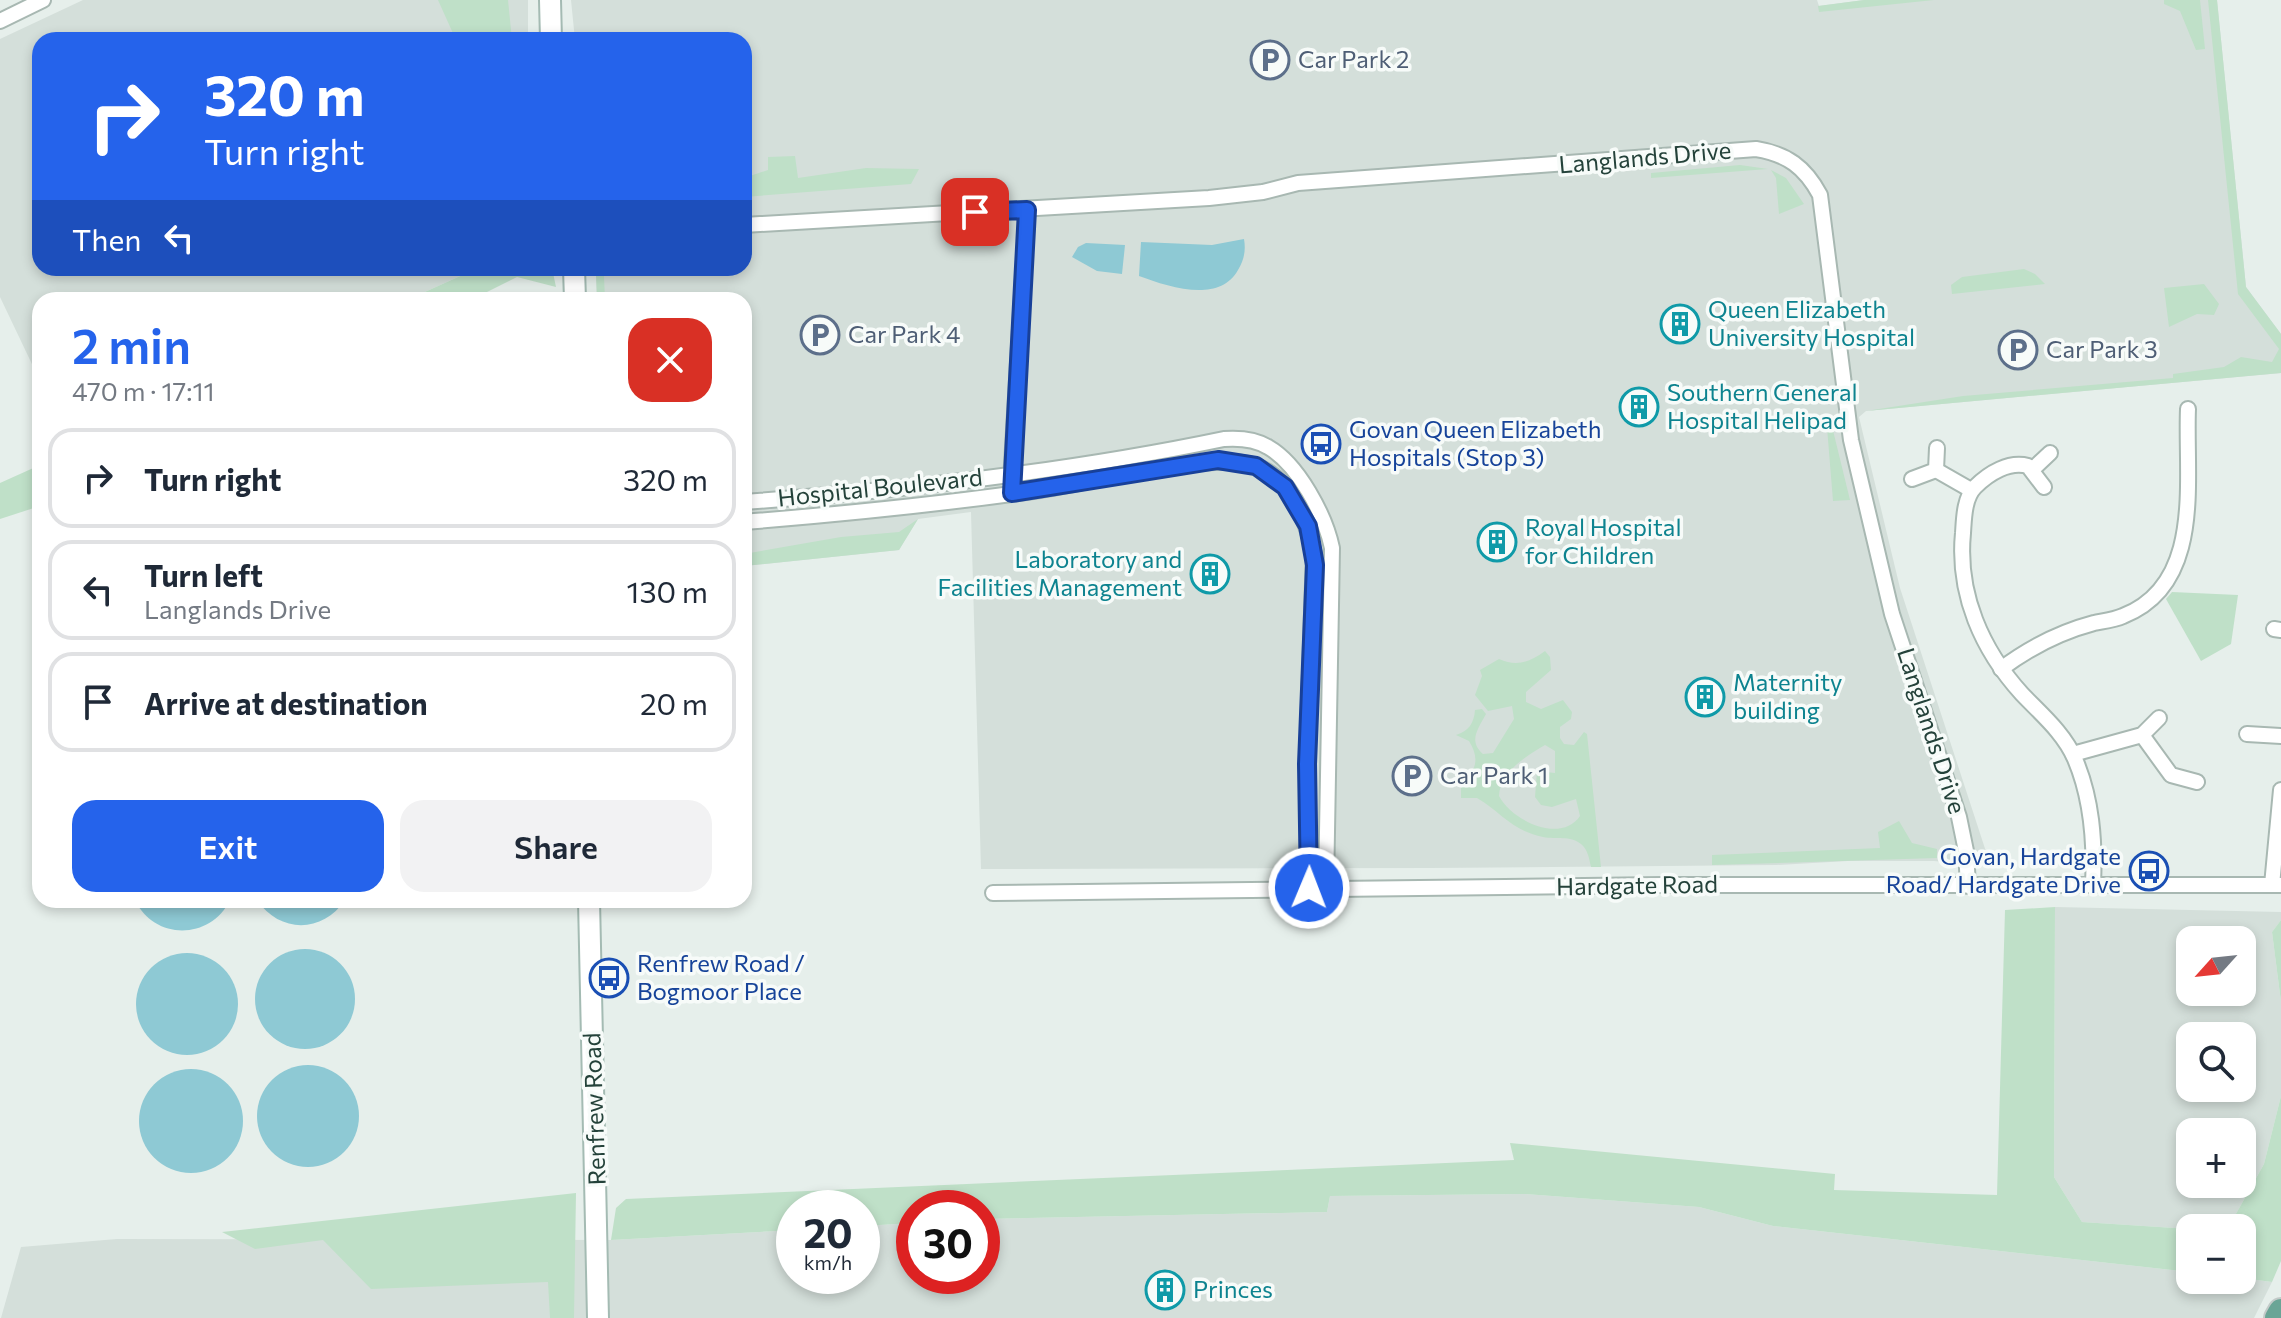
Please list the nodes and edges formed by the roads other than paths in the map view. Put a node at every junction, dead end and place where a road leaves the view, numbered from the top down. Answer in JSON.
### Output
{"nodes":[{"id":1,"x":43,"y":0,"type":"edge"},
{"id":2,"x":550,"y":0,"type":"edge"},
{"id":3,"x":0,"y":21,"type":"edge"},
{"id":4,"x":551,"y":32,"type":"edge"},
{"id":5,"x":1027,"y":210,"type":"junction"},
{"id":6,"x":752,"y":225,"type":"edge"},
{"id":7,"x":2188,"y":409,"type":"dead end"},
{"id":8,"x":1937,"y":448,"type":"dead end"},
{"id":9,"x":2050,"y":453,"type":"dead end"},
{"id":10,"x":1936,"y":470,"type":"junction"},
{"id":11,"x":2032,"y":470,"type":"junction"},
{"id":12,"x":1011,"y":473,"type":"junction"},
{"id":13,"x":1912,"y":479,"type":"dead end"},
{"id":14,"x":2044,"y":487,"type":"dead end"},
{"id":15,"x":1971,"y":490,"type":"junction"},
{"id":16,"x":1012,"y":493,"type":"junction"},
{"id":17,"x":752,"y":501,"type":"edge"},
{"id":18,"x":752,"y":521,"type":"edge"},
{"id":19,"x":2001,"y":669,"type":"junction"},
{"id":20,"x":2159,"y":718,"type":"dead end"},
{"id":21,"x":2247,"y":734,"type":"dead end"},
{"id":22,"x":2142,"y":735,"type":"junction"},
{"id":23,"x":2281,"y":736,"type":"edge"},
{"id":24,"x":2073,"y":754,"type":"junction"},
{"id":25,"x":2197,"y":782,"type":"dead end"},
{"id":26,"x":2281,"y":790,"type":"edge"},
{"id":27,"x":2093,"y":884,"type":"junction"},
{"id":28,"x":2276,"y":885,"type":"edge"},
{"id":29,"x":1968,"y":886,"type":"junction"},
{"id":30,"x":1309,"y":888,"type":"junction"},
{"id":31,"x":1326,"y":889,"type":"junction"},
{"id":32,"x":993,"y":893,"type":"dead end"},
{"id":33,"x":589,"y":908,"type":"edge"},
{"id":34,"x":2281,"y":1311,"type":"edge"},
{"id":35,"x":598,"y":1318,"type":"edge"},
{"id":36,"x":2277,"y":1318,"type":"edge"}],
"edges":[{"from":1,"to":3,"type":"street"},
{"from":2,"to":4,"type":"street"},
{"from":5,"to":6,"type":"street","name":"Langlands Drive"},
{"from":5,"to":12,"type":"street"},
{"from":5,"to":29,"type":"street","name":"Langlands Drive"},
{"from":7,"to":19,"type":"street"},
{"from":8,"to":10,"type":"street"},
{"from":9,"to":11,"type":"street"},
{"from":10,"to":13,"type":"street"},
{"from":10,"to":15,"type":"street"},
{"from":11,"to":14,"type":"street"},
{"from":11,"to":15,"type":"street"},
{"from":12,"to":16,"type":"street"},
{"from":12,"to":17,"type":"street","name":"Hospital Boulevard"},
{"from":12,"to":31,"type":"street","name":"Hospital Boulevard"},
{"from":15,"to":19,"type":"street"},
{"from":16,"to":18,"type":"street","name":"Hospital Boulevard"},
{"from":16,"to":30,"type":"street","name":"Hospital Boulevard"},
{"from":19,"to":24,"type":"street"},
{"from":20,"to":22,"type":"street"},
{"from":21,"to":23,"type":"street"},
{"from":22,"to":24,"type":"street"},
{"from":22,"to":25,"type":"street"},
{"from":24,"to":27,"type":"street"},
{"from":26,"to":28,"type":"street"},
{"from":27,"to":28,"type":"street","name":"Hardgate Road"},
{"from":27,"to":29,"type":"street","name":"Hardgate Road"},
{"from":29,"to":31,"type":"street","name":"Hardgate Road"},
{"from":30,"to":31,"type":"street","name":"Hardgate Road"},
{"from":30,"to":32,"type":"street","name":"Hardgate Road"},
{"from":33,"to":35,"type":"street","name":"Renfrew Road"},
{"from":34,"to":36,"type":"main road"}]}
